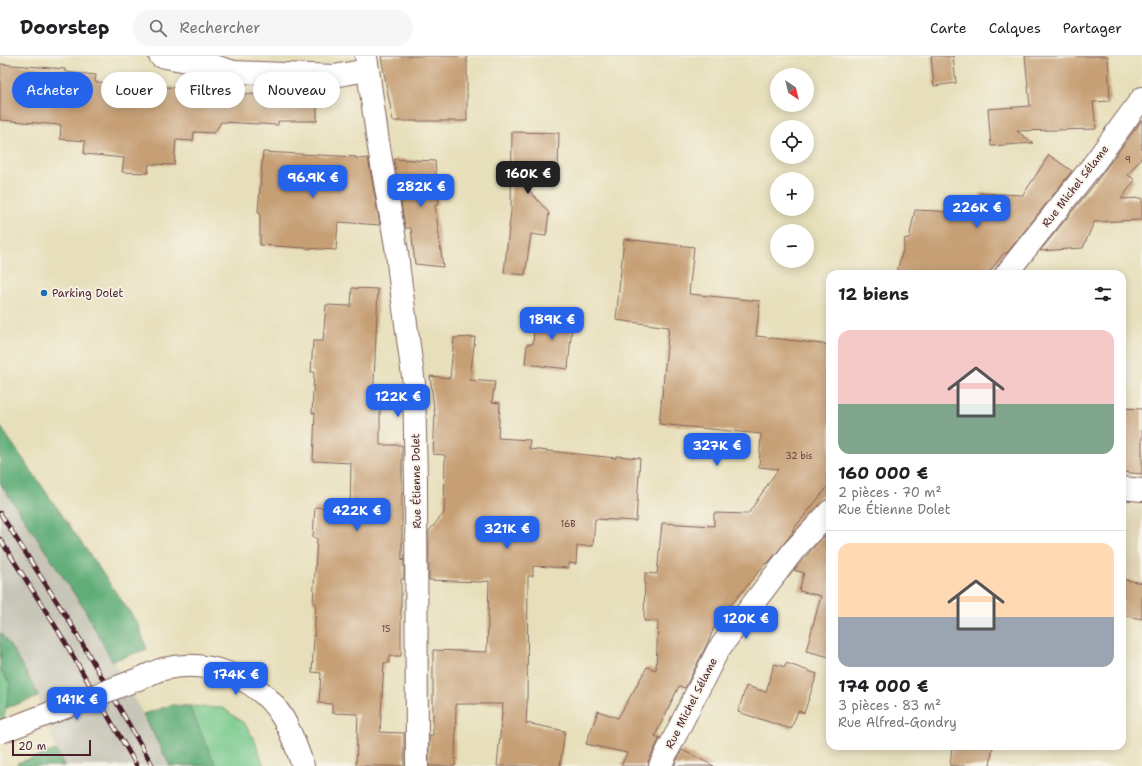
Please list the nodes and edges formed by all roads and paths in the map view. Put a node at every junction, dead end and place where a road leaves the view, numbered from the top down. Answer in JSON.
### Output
{"nodes":[{"id":1,"x":160,"y":56,"type":"edge"},
{"id":2,"x":366,"y":63,"type":"edge"},
{"id":3,"x":1142,"y":98,"type":"edge"},
{"id":4,"x":1009,"y":270,"type":"edge"},
{"id":5,"x":1126,"y":488,"type":"edge"},
{"id":6,"x":1142,"y":490,"type":"edge"},
{"id":7,"x":826,"y":515,"type":"edge"},
{"id":8,"x":0,"y":732,"type":"edge"},
{"id":9,"x":303,"y":766,"type":"edge"},
{"id":10,"x":418,"y":766,"type":"edge"},
{"id":11,"x":660,"y":766,"type":"edge"}],
"edges":[{"from":1,"to":2,"type":"street"},
{"from":2,"to":10,"type":"street","name":"Rue Étienne Dolet"},
{"from":3,"to":4,"type":"street","name":"Rue Michel Sélame"},
{"from":5,"to":6,"type":"street"},
{"from":7,"to":11,"type":"street","name":"Rue Michel Sélame"},
{"from":8,"to":9,"type":"street","bridge":true}]}
